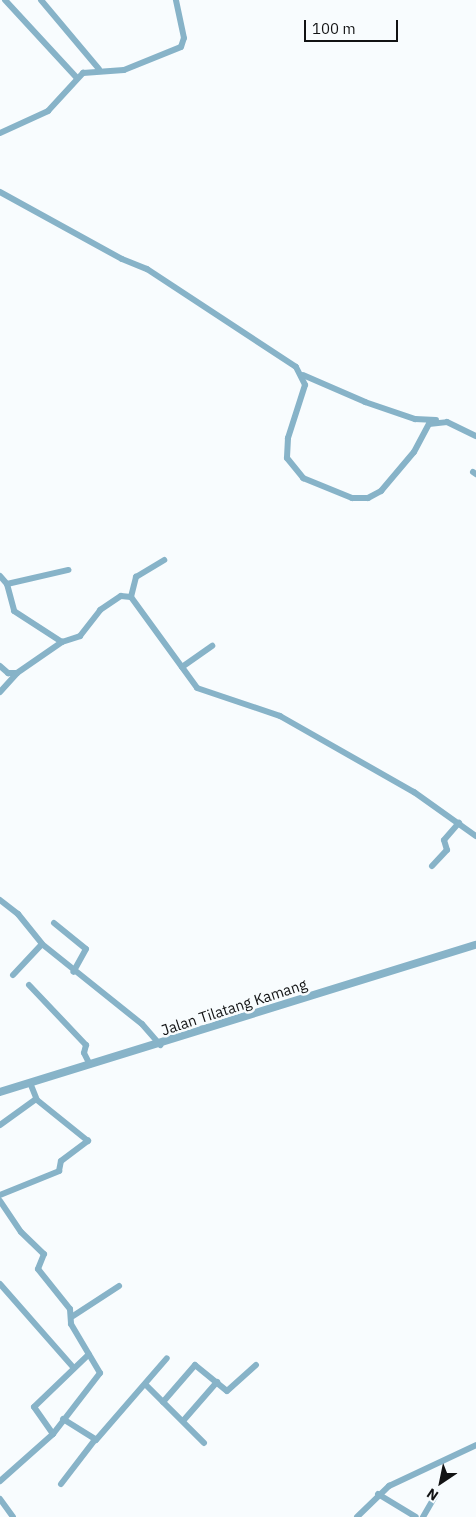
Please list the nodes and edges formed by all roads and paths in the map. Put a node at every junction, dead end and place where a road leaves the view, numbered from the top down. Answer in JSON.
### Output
{"nodes":[{"id":1,"x":5,"y":0,"type":"edge"},
{"id":2,"x":41,"y":0,"type":"edge"},
{"id":3,"x":176,"y":0,"type":"edge"},
{"id":4,"x":99,"y":69,"type":"junction"},
{"id":5,"x":77,"y":78,"type":"junction"},
{"id":6,"x":0,"y":133,"type":"edge"},
{"id":7,"x":0,"y":192,"type":"edge"},
{"id":8,"x":303,"y":375,"type":"junction"},
{"id":9,"x":437,"y":420,"type":"junction"},
{"id":10,"x":476,"y":436,"type":"edge"},
{"id":11,"x":164,"y":560,"type":"dead end"},
{"id":12,"x":68,"y":570,"type":"dead end"},
{"id":13,"x":0,"y":576,"type":"edge"},
{"id":14,"x":7,"y":584,"type":"junction"},
{"id":15,"x":131,"y":597,"type":"junction"},
{"id":16,"x":62,"y":642,"type":"junction"},
{"id":17,"x":212,"y":646,"type":"dead end"},
{"id":18,"x":0,"y":666,"type":"edge"},
{"id":19,"x":182,"y":667,"type":"junction"},
{"id":20,"x":17,"y":673,"type":"junction"},
{"id":21,"x":0,"y":692,"type":"edge"},
{"id":22,"x":459,"y":823,"type":"junction"},
{"id":23,"x":476,"y":836,"type":"edge"},
{"id":24,"x":432,"y":866,"type":"dead end"},
{"id":25,"x":0,"y":900,"type":"edge"},
{"id":26,"x":54,"y":923,"type":"dead end"},
{"id":27,"x":42,"y":944,"type":"junction"},
{"id":28,"x":476,"y":945,"type":"edge"},
{"id":29,"x":73,"y":972,"type":"junction"},
{"id":30,"x":13,"y":976,"type":"dead end"},
{"id":31,"x":29,"y":985,"type":"dead end"},
{"id":32,"x":160,"y":1045,"type":"junction"},
{"id":33,"x":90,"y":1065,"type":"junction"},
{"id":34,"x":31,"y":1084,"type":"junction"},
{"id":35,"x":0,"y":1092,"type":"edge"},
{"id":36,"x":36,"y":1099,"type":"junction"},
{"id":37,"x":0,"y":1125,"type":"edge"},
{"id":38,"x":0,"y":1195,"type":"edge"},
{"id":39,"x":0,"y":1201,"type":"edge"},
{"id":40,"x":0,"y":1284,"type":"edge"},
{"id":41,"x":119,"y":1286,"type":"dead end"},
{"id":42,"x":73,"y":1316,"type":"junction"},
{"id":43,"x":89,"y":1354,"type":"junction"},
{"id":44,"x":167,"y":1358,"type":"dead end"},
{"id":45,"x":256,"y":1365,"type":"dead end"},
{"id":46,"x":72,"y":1366,"type":"junction"},
{"id":47,"x":217,"y":1382,"type":"junction"},
{"id":48,"x":146,"y":1385,"type":"junction"},
{"id":49,"x":163,"y":1402,"type":"junction"},
{"id":50,"x":63,"y":1419,"type":"junction"},
{"id":51,"x":183,"y":1421,"type":"junction"},
{"id":52,"x":53,"y":1434,"type":"junction"},
{"id":53,"x":94,"y":1441,"type":"junction"},
{"id":54,"x":204,"y":1443,"type":"dead end"},
{"id":55,"x":476,"y":1445,"type":"edge"},
{"id":56,"x":0,"y":1481,"type":"edge"},
{"id":57,"x":61,"y":1484,"type":"dead end"},
{"id":58,"x":437,"y":1493,"type":"dead end"},
{"id":59,"x":378,"y":1494,"type":"junction"},
{"id":60,"x":0,"y":1499,"type":"edge"},
{"id":61,"x":361,"y":1516,"type":"edge"},
{"id":62,"x":13,"y":1517,"type":"edge"},
{"id":63,"x":416,"y":1517,"type":"edge"},
{"id":64,"x":423,"y":1517,"type":"edge"}],
"edges":[{"from":1,"to":5,"type":"street"},
{"from":2,"to":4,"type":"street"},
{"from":3,"to":4,"type":"street"},
{"from":4,"to":5,"type":"street"},
{"from":5,"to":6,"type":"street"},
{"from":7,"to":8,"type":"street"},
{"from":8,"to":9,"type":"street"},
{"from":8,"to":9,"type":"street"},
{"from":9,"to":10,"type":"street"},
{"from":11,"to":15,"type":"street"},
{"from":12,"to":14,"type":"street"},
{"from":13,"to":14,"type":"street"},
{"from":14,"to":16,"type":"street"},
{"from":15,"to":16,"type":"street"},
{"from":15,"to":19,"type":"street"},
{"from":16,"to":20,"type":"street"},
{"from":17,"to":19,"type":"street"},
{"from":18,"to":20,"type":"street"},
{"from":19,"to":22,"type":"street"},
{"from":20,"to":21,"type":"street"},
{"from":22,"to":23,"type":"street"},
{"from":22,"to":24,"type":"street"},
{"from":25,"to":27,"type":"street"},
{"from":26,"to":29,"type":"street"},
{"from":27,"to":29,"type":"street"},
{"from":27,"to":30,"type":"street"},
{"from":28,"to":32,"type":"street","name":"Jalan Tilatang Kamang"},
{"from":29,"to":32,"type":"street"},
{"from":31,"to":33,"type":"street"},
{"from":32,"to":33,"type":"street","name":"Jalan Tilatang Kamang"},
{"from":33,"to":34,"type":"street","name":"Jalan Tilatang Kamang"},
{"from":34,"to":35,"type":"street","name":"Jalan Tilatang Kamang"},
{"from":34,"to":36,"type":"street"},
{"from":36,"to":37,"type":"street"},
{"from":36,"to":38,"type":"street"},
{"from":39,"to":42,"type":"street"},
{"from":40,"to":46,"type":"street"},
{"from":41,"to":42,"type":"street"},
{"from":42,"to":43,"type":"street"},
{"from":43,"to":46,"type":"street"},
{"from":43,"to":50,"type":"street"},
{"from":44,"to":48,"type":"street"},
{"from":45,"to":47,"type":"street"},
{"from":46,"to":52,"type":"street"},
{"from":47,"to":49,"type":"street"},
{"from":47,"to":51,"type":"street"},
{"from":48,"to":49,"type":"street"},
{"from":48,"to":53,"type":"street"},
{"from":49,"to":51,"type":"street"},
{"from":50,"to":52,"type":"street"},
{"from":50,"to":53,"type":"street"},
{"from":51,"to":54,"type":"street"},
{"from":52,"to":56,"type":"street"},
{"from":53,"to":57,"type":"street"},
{"from":55,"to":59,"type":"street"},
{"from":58,"to":64,"type":"street"},
{"from":59,"to":61,"type":"street"},
{"from":59,"to":63,"type":"street"},
{"from":60,"to":62,"type":"street"}]}
